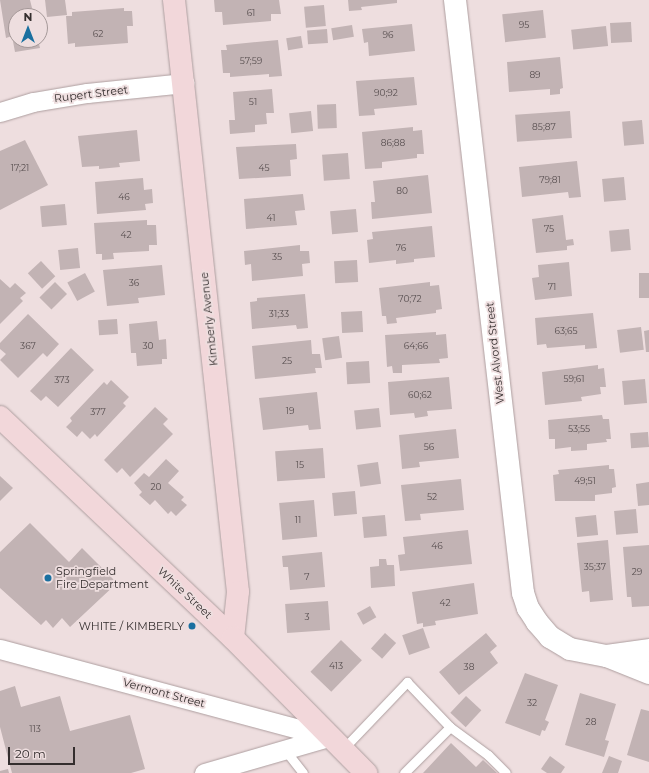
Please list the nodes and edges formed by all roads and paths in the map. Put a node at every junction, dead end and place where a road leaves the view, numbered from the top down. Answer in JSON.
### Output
{"nodes":[{"id":1,"x":174,"y":0,"type":"edge"},
{"id":2,"x":455,"y":0,"type":"edge"},
{"id":3,"x":184,"y":83,"type":"junction"},
{"id":4,"x":0,"y":112,"type":"edge"},
{"id":5,"x":0,"y":417,"type":"edge"},
{"id":6,"x":233,"y":638,"type":"junction"},
{"id":7,"x":0,"y":649,"type":"edge"},
{"id":8,"x":649,"y":650,"type":"edge"},
{"id":9,"x":607,"y":656,"type":"junction"},
{"id":10,"x":649,"y":673,"type":"edge"},
{"id":11,"x":450,"y":727,"type":"junction"},
{"id":12,"x":335,"y":744,"type":"junction"},
{"id":13,"x":285,"y":750,"type":"junction"},
{"id":14,"x":204,"y":773,"type":"edge"},
{"id":15,"x":303,"y":773,"type":"edge"},
{"id":16,"x":366,"y":773,"type":"edge"},
{"id":17,"x":404,"y":773,"type":"edge"},
{"id":18,"x":506,"y":773,"type":"edge"}],
"edges":[{"from":1,"to":3,"type":"main road","name":"Kimberly Avenue"},
{"from":2,"to":9,"type":"street","name":"West Alvord Street"},
{"from":3,"to":4,"type":"street","name":"Rupert Street"},
{"from":3,"to":6,"type":"main road","name":"Kimberly Avenue"},
{"from":5,"to":6,"type":"main road","name":"White Street"},
{"from":6,"to":12,"type":"main road","name":"White Street"},
{"from":7,"to":12,"type":"street","name":"Vermont Street"},
{"from":8,"to":9,"type":"street","name":"West Alvord Street"},
{"from":9,"to":10,"type":"street","name":"West Alvord Street"},
{"from":11,"to":12,"type":"lane"},
{"from":11,"to":17,"type":"lane"},
{"from":11,"to":18,"type":"lane"},
{"from":12,"to":13,"type":"street"},
{"from":12,"to":16,"type":"main road","name":"White Street"},
{"from":13,"to":14,"type":"street"},
{"from":13,"to":15,"type":"lane"}]}
